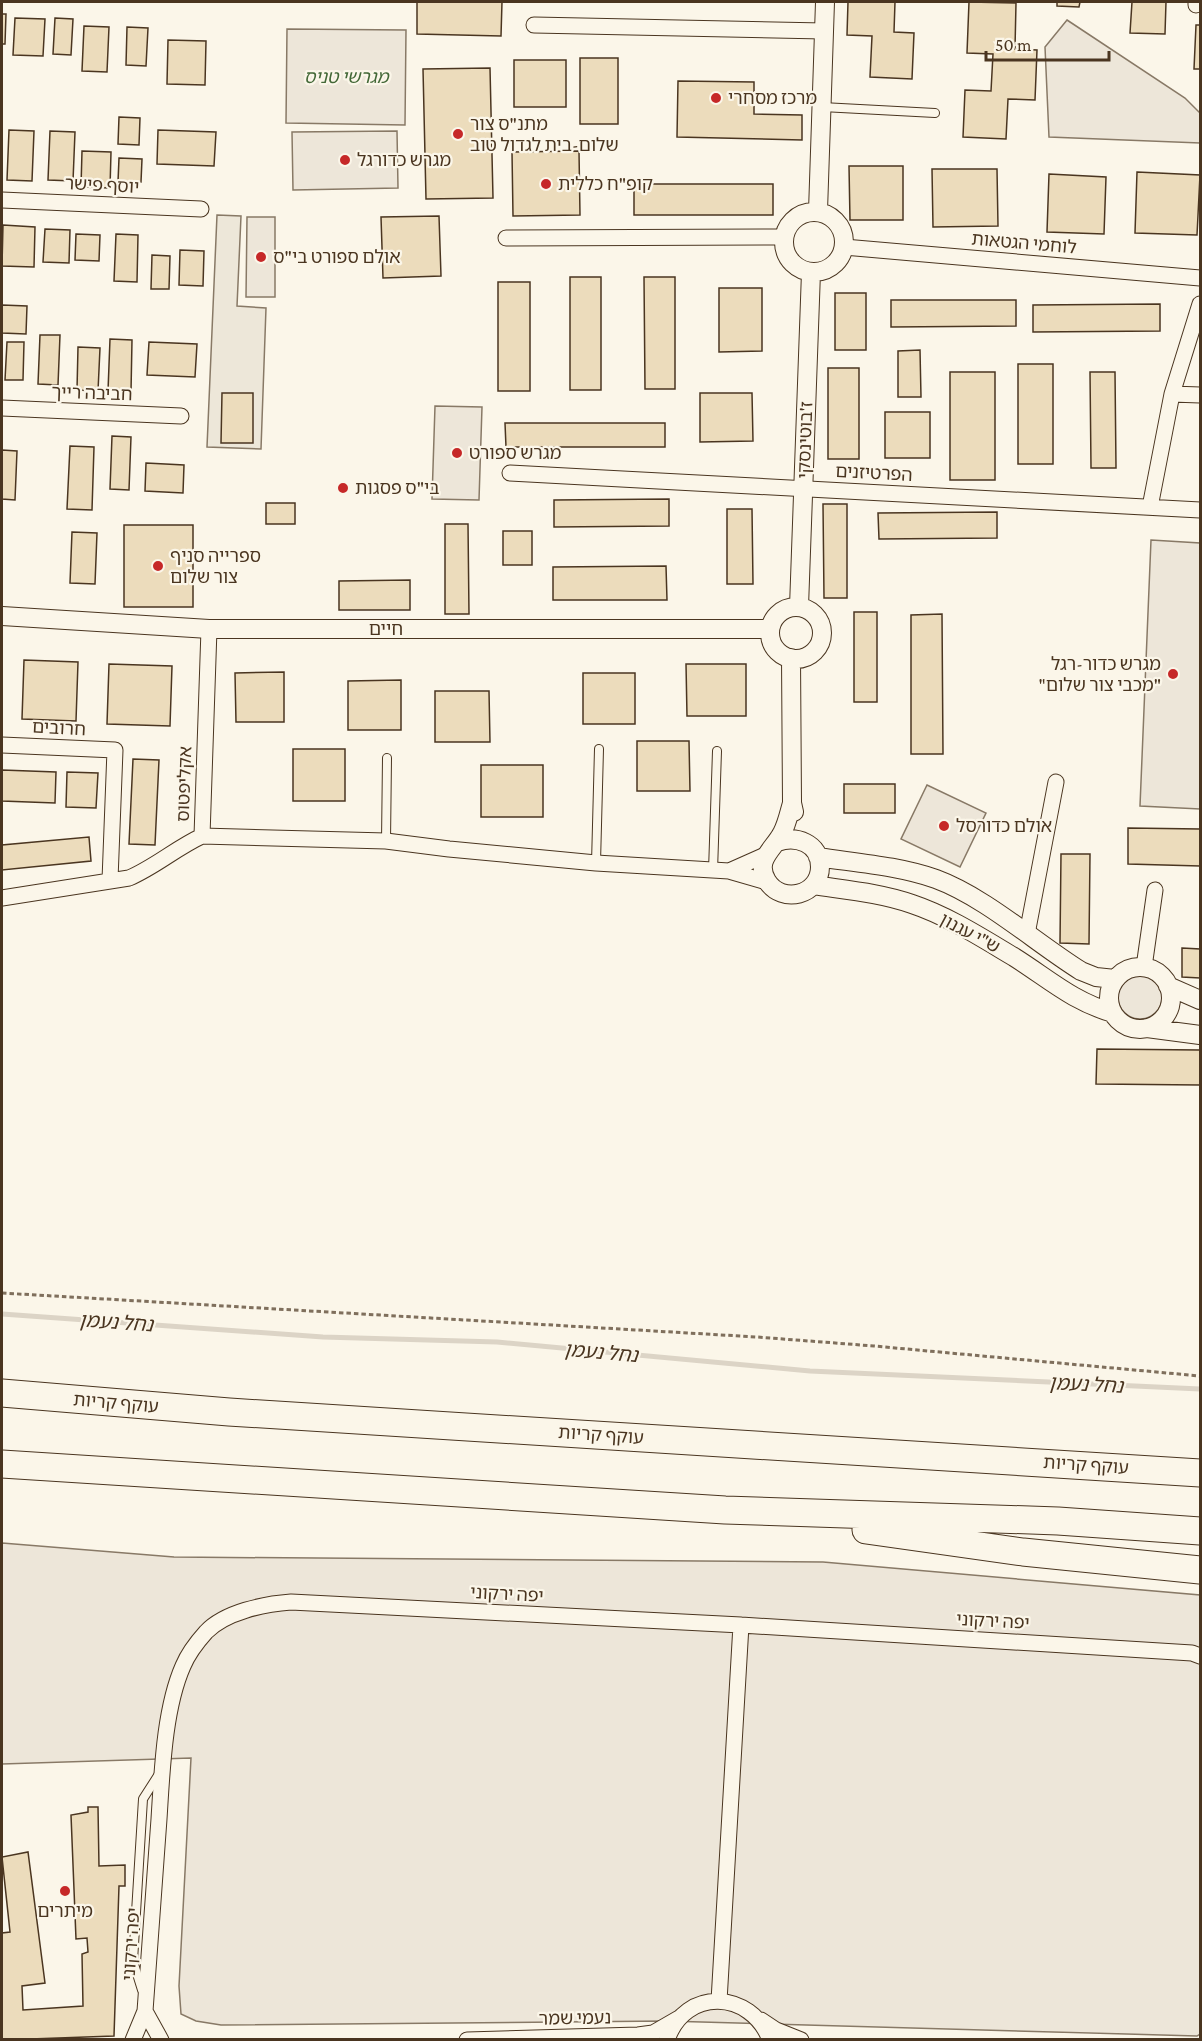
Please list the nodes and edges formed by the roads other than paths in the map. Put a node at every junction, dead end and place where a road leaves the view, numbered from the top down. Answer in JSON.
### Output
{"nodes":[{"id":1,"x":825,"y":2,"type":"edge"},
{"id":2,"x":534,"y":25,"type":"dead end"},
{"id":3,"x":824,"y":31,"type":"junction"},
{"id":4,"x":821,"y":107,"type":"junction"},
{"id":5,"x":935,"y":113,"type":"dead end"},
{"id":6,"x":2,"y":200,"type":"edge"},
{"id":7,"x":201,"y":209,"type":"dead end"},
{"id":8,"x":818,"y":211,"type":"junction"},
{"id":9,"x":784,"y":237,"type":"junction"},
{"id":10,"x":506,"y":238,"type":"dead end"},
{"id":11,"x":844,"y":247,"type":"junction"},
{"id":12,"x":812,"y":272,"type":"junction"},
{"id":13,"x":1200,"y":278,"type":"edge"},
{"id":14,"x":1200,"y":304,"type":"edge"},
{"id":15,"x":1172,"y":394,"type":"junction"},
{"id":16,"x":1200,"y":395,"type":"edge"},
{"id":17,"x":2,"y":408,"type":"edge"},
{"id":18,"x":181,"y":416,"type":"dead end"},
{"id":19,"x":510,"y":473,"type":"dead end"},
{"id":20,"x":804,"y":489,"type":"junction"},
{"id":21,"x":1150,"y":507,"type":"junction"},
{"id":22,"x":1200,"y":510,"type":"edge"},
{"id":23,"x":799,"y":607,"type":"junction"},
{"id":24,"x":2,"y":616,"type":"edge"},
{"id":25,"x":209,"y":629,"type":"junction"},
{"id":26,"x":770,"y":629,"type":"junction"},
{"id":27,"x":791,"y":658,"type":"junction"},
{"id":28,"x":2,"y":745,"type":"edge"},
{"id":29,"x":600,"y":749,"type":"dead end"},
{"id":30,"x":717,"y":751,"type":"dead end"},
{"id":31,"x":387,"y":758,"type":"dead end"},
{"id":32,"x":1056,"y":782,"type":"dead end"},
{"id":33,"x":792,"y":803,"type":"junction"},
{"id":34,"x":202,"y":836,"type":"junction"},
{"id":35,"x":386,"y":841,"type":"junction"},
{"id":36,"x":777,"y":842,"type":"junction"},
{"id":37,"x":805,"y":842,"type":"junction"},
{"id":38,"x":765,"y":855,"type":"junction"},
{"id":39,"x":818,"y":857,"type":"junction"},
{"id":40,"x":596,"y":863,"type":"junction"},
{"id":41,"x":713,"y":871,"type":"junction"},
{"id":42,"x":729,"y":871,"type":"junction"},
{"id":43,"x":110,"y":880,"type":"junction"},
{"id":44,"x":767,"y":882,"type":"junction"},
{"id":45,"x":813,"y":885,"type":"junction"},
{"id":46,"x":1155,"y":890,"type":"dead end"},
{"id":47,"x":2,"y":898,"type":"edge"},
{"id":48,"x":1027,"y":934,"type":"junction"},
{"id":49,"x":1144,"y":967,"type":"junction"},
{"id":50,"x":1115,"y":979,"type":"junction"},
{"id":51,"x":1168,"y":986,"type":"junction"},
{"id":52,"x":1200,"y":1000,"type":"edge"},
{"id":53,"x":1113,"y":1013,"type":"junction"},
{"id":54,"x":1147,"y":1028,"type":"junction"},
{"id":55,"x":1200,"y":1035,"type":"edge"},
{"id":56,"x":2,"y":1393,"type":"edge"},
{"id":57,"x":2,"y":1464,"type":"edge"},
{"id":58,"x":1200,"y":1473,"type":"edge"},
{"id":59,"x":725,"y":1510,"type":"junction"},
{"id":60,"x":1200,"y":1531,"type":"edge"},
{"id":61,"x":1200,"y":1570,"type":"edge"},
{"id":62,"x":741,"y":1625,"type":"junction"},
{"id":63,"x":1200,"y":1656,"type":"edge"},
{"id":64,"x":719,"y":2001,"type":"junction"},
{"id":65,"x":146,"y":2007,"type":"junction"},
{"id":66,"x":679,"y":2018,"type":"junction"},
{"id":67,"x":759,"y":2019,"type":"junction"},
{"id":68,"x":133,"y":2040,"type":"edge"},
{"id":69,"x":161,"y":2040,"type":"edge"},
{"id":70,"x":466,"y":2040,"type":"edge"},
{"id":71,"x":668,"y":2040,"type":"edge"},
{"id":72,"x":770,"y":2040,"type":"edge"},
{"id":73,"x":801,"y":2040,"type":"edge"}],
"edges":[{"from":1,"to":3,"type":"street"},
{"from":2,"to":3,"type":"street"},
{"from":3,"to":4,"type":"street"},
{"from":4,"to":5,"type":"lane"},
{"from":4,"to":8,"type":"street"},
{"from":6,"to":7,"type":"street","name":"יוסף פישר"},
{"from":8,"to":9,"type":"street"},
{"from":8,"to":11,"type":"street"},
{"from":9,"to":10,"type":"street"},
{"from":9,"to":12,"type":"street"},
{"from":11,"to":12,"type":"street"},
{"from":11,"to":13,"type":"street","name":"לוחמי הגטאות"},
{"from":12,"to":20,"type":"street","name":"ז'בוטינסקי"},
{"from":14,"to":15,"type":"street"},
{"from":15,"to":16,"type":"street"},
{"from":15,"to":21,"type":"street"},
{"from":17,"to":18,"type":"street","name":"חביבה רייך"},
{"from":19,"to":20,"type":"street","name":"הפרטיזנים"},
{"from":20,"to":21,"type":"street","name":"הפרטיזנים"},
{"from":20,"to":23,"type":"street","name":"ז'בוטינסקי"},
{"from":21,"to":22,"type":"street","name":"הפרטיזנים"},
{"from":23,"to":26,"type":"street"},
{"from":23,"to":27,"type":"street"},
{"from":24,"to":25,"type":"street","name":"חיים"},
{"from":25,"to":26,"type":"street","name":"חיים"},
{"from":25,"to":34,"type":"street","name":"אקליפטוס"},
{"from":26,"to":27,"type":"street"},
{"from":27,"to":33,"type":"street"},
{"from":28,"to":43,"type":"street","name":"חרובים"},
{"from":29,"to":40,"type":"lane"},
{"from":30,"to":41,"type":"lane"},
{"from":31,"to":35,"type":"lane"},
{"from":32,"to":48,"type":"street"},
{"from":33,"to":36,"type":"street"},
{"from":33,"to":37,"type":"street"},
{"from":34,"to":35,"type":"street"},
{"from":34,"to":43,"type":"street","name":"אקליפטוס"},
{"from":35,"to":40,"type":"street"},
{"from":36,"to":37,"type":"street"},
{"from":36,"to":38,"type":"street"},
{"from":37,"to":39,"type":"street"},
{"from":38,"to":42,"type":"street"},
{"from":38,"to":44,"type":"street"},
{"from":39,"to":45,"type":"street"},
{"from":39,"to":48,"type":"street","name":"ש\"י עגנון"},
{"from":40,"to":41,"type":"street"},
{"from":41,"to":42,"type":"street"},
{"from":42,"to":44,"type":"street"},
{"from":43,"to":47,"type":"street","name":"אקליפטוס"},
{"from":44,"to":45,"type":"street"},
{"from":45,"to":53,"type":"street","name":"ש\"י עגנון"},
{"from":46,"to":49,"type":"street"},
{"from":48,"to":50,"type":"street","name":"ש\"י עגנון"},
{"from":49,"to":50,"type":"street"},
{"from":49,"to":51,"type":"street"},
{"from":50,"to":53,"type":"street"},
{"from":51,"to":52,"type":"street"},
{"from":51,"to":54,"type":"street"},
{"from":53,"to":54,"type":"street"},
{"from":54,"to":55,"type":"street"},
{"from":56,"to":58,"type":"highway","name":"עוקף קריות"},
{"from":57,"to":59,"type":"highway"},
{"from":59,"to":60,"type":"highway"},
{"from":59,"to":61,"type":"highway"},
{"from":62,"to":63,"type":"street","name":"יפה ירקוני"},
{"from":62,"to":64,"type":"street"},
{"from":62,"to":65,"type":"street","name":"יפה ירקוני"},
{"from":64,"to":66,"type":"street","name":"נעמי שמר"},
{"from":64,"to":67,"type":"street"},
{"from":65,"to":68,"type":"street","name":"יפה ירקוני"},
{"from":65,"to":69,"type":"street"},
{"from":66,"to":70,"type":"street","name":"נעמי שמר"},
{"from":66,"to":71,"type":"street"},
{"from":67,"to":72,"type":"street"},
{"from":67,"to":73,"type":"street"}]}
